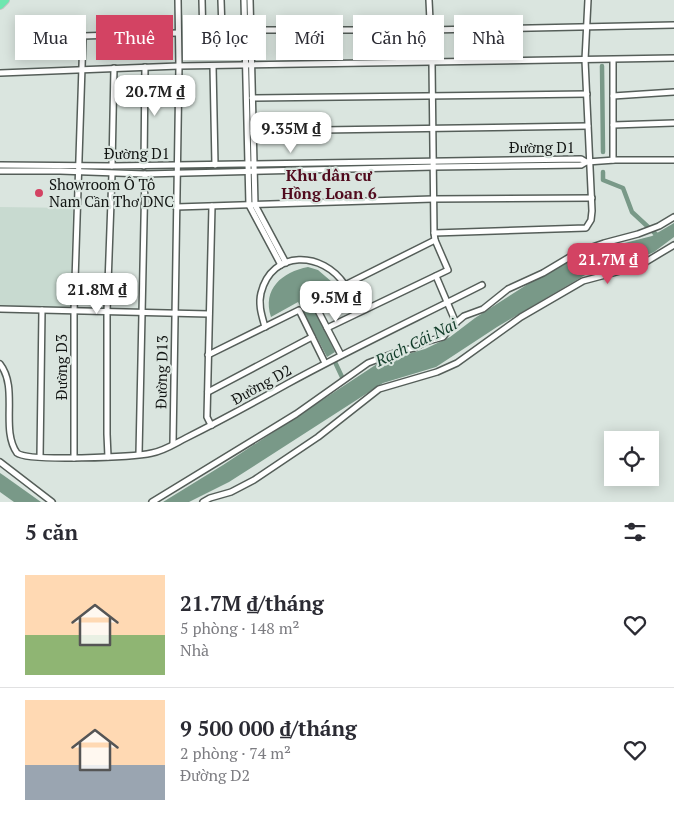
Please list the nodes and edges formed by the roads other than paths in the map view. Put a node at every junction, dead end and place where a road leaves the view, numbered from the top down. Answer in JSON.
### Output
{"nodes":[{"id":1,"x":5,"y":0,"type":"edge"},
{"id":2,"x":178,"y":0,"type":"edge"},
{"id":3,"x":202,"y":0,"type":"edge"},
{"id":4,"x":221,"y":0,"type":"edge"},
{"id":5,"x":244,"y":0,"type":"edge"},
{"id":6,"x":250,"y":0,"type":"edge"},
{"id":7,"x":429,"y":0,"type":"edge"},
{"id":8,"x":588,"y":0,"type":"edge"},
{"id":9,"x":0,"y":5,"type":"edge"},
{"id":10,"x":202,"y":15,"type":"edge"},
{"id":11,"x":222,"y":15,"type":"edge"},
{"id":12,"x":246,"y":15,"type":"edge"},
{"id":13,"x":249,"y":15,"type":"edge"},
{"id":14,"x":430,"y":15,"type":"edge"},
{"id":15,"x":674,"y":25,"type":"edge"},
{"id":16,"x":586,"y":26,"type":"junction"},
{"id":17,"x":266,"y":30,"type":"edge"},
{"id":18,"x":353,"y":30,"type":"edge"},
{"id":19,"x":444,"y":30,"type":"edge"},
{"id":20,"x":178,"y":33,"type":"junction"},
{"id":21,"x":674,"y":58,"type":"edge"},
{"id":22,"x":248,"y":60,"type":"edge"},
{"id":23,"x":585,"y":60,"type":"junction"},
{"id":24,"x":613,"y":60,"type":"junction"},
{"id":25,"x":432,"y":62,"type":"junction"},
{"id":26,"x":179,"y":66,"type":"junction"},
{"id":27,"x":213,"y":66,"type":"junction"},
{"id":28,"x":248,"y":66,"type":"junction"},
{"id":29,"x":145,"y":67,"type":"junction"},
{"id":30,"x":114,"y":68,"type":"junction"},
{"id":31,"x":82,"y":70,"type":"junction"},
{"id":32,"x":0,"y":73,"type":"edge"},
{"id":33,"x":674,"y":92,"type":"edge"},
{"id":34,"x":587,"y":94,"type":"junction"},
{"id":35,"x":432,"y":95,"type":"junction"},
{"id":36,"x":613,"y":96,"type":"junction"},
{"id":37,"x":252,"y":98,"type":"junction"},
{"id":38,"x":674,"y":122,"type":"edge"},
{"id":39,"x":588,"y":126,"type":"junction"},
{"id":40,"x":613,"y":126,"type":"junction"},
{"id":41,"x":433,"y":128,"type":"junction"},
{"id":42,"x":253,"y":131,"type":"junction"},
{"id":43,"x":614,"y":160,"type":"junction"},
{"id":44,"x":674,"y":160,"type":"edge"},
{"id":45,"x":588,"y":162,"type":"junction"},
{"id":46,"x":434,"y":164,"type":"junction"},
{"id":47,"x":0,"y":165,"type":"edge"},
{"id":48,"x":78,"y":165,"type":"junction"},
{"id":49,"x":215,"y":165,"type":"junction"},
{"id":50,"x":251,"y":165,"type":"junction"},
{"id":51,"x":112,"y":166,"type":"junction"},
{"id":52,"x":144,"y":166,"type":"junction"},
{"id":53,"x":177,"y":166,"type":"junction"},
{"id":54,"x":0,"y":171,"type":"edge"},
{"id":55,"x":78,"y":172,"type":"junction"},
{"id":56,"x":251,"y":172,"type":"junction"},
{"id":57,"x":112,"y":174,"type":"junction"},
{"id":58,"x":145,"y":174,"type":"junction"},
{"id":59,"x":177,"y":174,"type":"junction"},
{"id":60,"x":592,"y":198,"type":"junction"},
{"id":61,"x":433,"y":200,"type":"junction"},
{"id":62,"x":252,"y":205,"type":"junction"},
{"id":63,"x":212,"y":206,"type":"junction"},
{"id":64,"x":176,"y":207,"type":"junction"},
{"id":65,"x":674,"y":217,"type":"edge"},
{"id":66,"x":434,"y":233,"type":"junction"},
{"id":67,"x":435,"y":240,"type":"junction"},
{"id":68,"x":674,"y":245,"type":"edge"},
{"id":69,"x":284,"y":264,"type":"junction"},
{"id":70,"x":436,"y":276,"type":"junction"},
{"id":71,"x":345,"y":285,"type":"junction"},
{"id":72,"x":482,"y":285,"type":"dead end"},
{"id":73,"x":447,"y":303,"type":"junction"},
{"id":74,"x":0,"y":309,"type":"edge"},
{"id":75,"x":42,"y":310,"type":"junction"},
{"id":76,"x":74,"y":311,"type":"junction"},
{"id":77,"x":107,"y":311,"type":"junction"},
{"id":78,"x":141,"y":312,"type":"junction"},
{"id":79,"x":174,"y":314,"type":"junction"},
{"id":80,"x":209,"y":314,"type":"junction"},
{"id":81,"x":456,"y":323,"type":"junction"},
{"id":82,"x":265,"y":328,"type":"junction"},
{"id":83,"x":327,"y":328,"type":"junction"},
{"id":84,"x":312,"y":337,"type":"junction"},
{"id":85,"x":208,"y":355,"type":"junction"},
{"id":86,"x":341,"y":355,"type":"junction"},
{"id":87,"x":325,"y":363,"type":"junction"},
{"id":88,"x":0,"y":364,"type":"edge"},
{"id":89,"x":208,"y":392,"type":"junction"},
{"id":90,"x":3,"y":395,"type":"edge"},
{"id":91,"x":212,"y":425,"type":"junction"},
{"id":92,"x":173,"y":444,"type":"junction"},
{"id":93,"x":140,"y":454,"type":"junction"},
{"id":94,"x":108,"y":456,"type":"junction"},
{"id":95,"x":40,"y":457,"type":"junction"},
{"id":96,"x":74,"y":458,"type":"junction"},
{"id":97,"x":0,"y":462,"type":"edge"},
{"id":98,"x":211,"y":500,"type":"edge"},
{"id":99,"x":52,"y":502,"type":"edge"},
{"id":100,"x":152,"y":502,"type":"edge"},
{"id":101,"x":203,"y":502,"type":"edge"}],
"edges":[{"from":1,"to":9,"type":"highway"},
{"from":2,"to":20,"type":"street","name":"Đường D13"},
{"from":3,"to":10,"type":"street"},
{"from":4,"to":11,"type":"street"},
{"from":5,"to":12,"type":"street"},
{"from":6,"to":13,"type":"street"},
{"from":7,"to":14,"type":"street"},
{"from":8,"to":16,"type":"street"},
{"from":15,"to":16,"type":"street"},
{"from":16,"to":19,"type":"street"},
{"from":16,"to":23,"type":"street"},
{"from":17,"to":18,"type":"street"},
{"from":20,"to":26,"type":"street","name":"Đường D13"},
{"from":20,"to":31,"type":"street","name":"Đường D3"},
{"from":21,"to":24,"type":"street"},
{"from":22,"to":28,"type":"street"},
{"from":23,"to":24,"type":"street"},
{"from":23,"to":25,"type":"street"},
{"from":23,"to":34,"type":"street"},
{"from":24,"to":36,"type":"street"},
{"from":25,"to":28,"type":"street"},
{"from":25,"to":35,"type":"street"},
{"from":26,"to":27,"type":"street"},
{"from":26,"to":29,"type":"street"},
{"from":26,"to":53,"type":"street","name":"Đường D13"},
{"from":27,"to":28,"type":"street"},
{"from":27,"to":49,"type":"street"},
{"from":28,"to":37,"type":"street"},
{"from":28,"to":50,"type":"street"},
{"from":29,"to":30,"type":"street"},
{"from":29,"to":52,"type":"street"},
{"from":30,"to":31,"type":"street"},
{"from":30,"to":51,"type":"street"},
{"from":31,"to":32,"type":"street"},
{"from":31,"to":48,"type":"street","name":"Đường D3"},
{"from":33,"to":36,"type":"street"},
{"from":34,"to":35,"type":"street"},
{"from":34,"to":39,"type":"street"},
{"from":35,"to":37,"type":"street"},
{"from":35,"to":41,"type":"street"},
{"from":36,"to":40,"type":"street"},
{"from":37,"to":42,"type":"street"},
{"from":38,"to":40,"type":"street"},
{"from":39,"to":41,"type":"street"},
{"from":39,"to":45,"type":"street"},
{"from":40,"to":43,"type":"street"},
{"from":41,"to":42,"type":"street"},
{"from":41,"to":46,"type":"street"},
{"from":42,"to":50,"type":"street"},
{"from":43,"to":44,"type":"street","name":"Đường D1"},
{"from":43,"to":45,"type":"street","name":"Đường D1"},
{"from":45,"to":46,"type":"street","name":"Đường D1"},
{"from":45,"to":60,"type":"street"},
{"from":46,"to":50,"type":"street","name":"Đường D1"},
{"from":46,"to":56,"type":"street","name":"Đường D1"},
{"from":46,"to":61,"type":"street"},
{"from":47,"to":48,"type":"street","name":"Đường D1"},
{"from":48,"to":51,"type":"street","name":"Đường D1"},
{"from":48,"to":55,"type":"street","name":"Đường D3"},
{"from":49,"to":50,"type":"street","name":"Đường D1"},
{"from":49,"to":53,"type":"street","name":"Đường D1"},
{"from":50,"to":56,"type":"street"},
{"from":51,"to":52,"type":"street","name":"Đường D1"},
{"from":52,"to":53,"type":"street","name":"Đường D1"},
{"from":53,"to":59,"type":"street","name":"Đường D13"},
{"from":54,"to":55,"type":"street","name":"Đường D1"},
{"from":55,"to":57,"type":"street","name":"Đường D1"},
{"from":55,"to":76,"type":"street","name":"Đường D3"},
{"from":56,"to":59,"type":"street","name":"Đường D1"},
{"from":56,"to":62,"type":"street"},
{"from":57,"to":58,"type":"street","name":"Đường D1"},
{"from":57,"to":77,"type":"street"},
{"from":58,"to":59,"type":"street","name":"Đường D1"},
{"from":58,"to":78,"type":"street"},
{"from":59,"to":64,"type":"street","name":"Đường D13"},
{"from":60,"to":61,"type":"street"},
{"from":60,"to":66,"type":"street"},
{"from":61,"to":62,"type":"street"},
{"from":61,"to":66,"type":"street"},
{"from":62,"to":63,"type":"street"},
{"from":62,"to":69,"type":"street"},
{"from":63,"to":64,"type":"street"},
{"from":63,"to":80,"type":"street"},
{"from":64,"to":79,"type":"street","name":"Đường D13"},
{"from":65,"to":81,"type":"street"},
{"from":66,"to":67,"type":"street"},
{"from":67,"to":70,"type":"street"},
{"from":67,"to":71,"type":"street"},
{"from":68,"to":98,"type":"street"},
{"from":69,"to":71,"type":"street"},
{"from":69,"to":82,"type":"street"},
{"from":70,"to":73,"type":"street"},
{"from":70,"to":83,"type":"street"},
{"from":71,"to":83,"type":"street"},
{"from":72,"to":73,"type":"street","name":"Đường D2"},
{"from":73,"to":81,"type":"street"},
{"from":73,"to":86,"type":"street","name":"Đường D2"},
{"from":74,"to":75,"type":"street"},
{"from":75,"to":76,"type":"street"},
{"from":75,"to":95,"type":"street"},
{"from":76,"to":77,"type":"street"},
{"from":76,"to":96,"type":"street","name":"Đường D3"},
{"from":77,"to":78,"type":"street"},
{"from":77,"to":94,"type":"street"},
{"from":78,"to":79,"type":"street"},
{"from":78,"to":93,"type":"street"},
{"from":79,"to":80,"type":"street"},
{"from":79,"to":92,"type":"street","name":"Đường D13"},
{"from":80,"to":85,"type":"street"},
{"from":81,"to":100,"type":"street"},
{"from":82,"to":84,"type":"street"},
{"from":82,"to":85,"type":"street"},
{"from":83,"to":86,"type":"street"},
{"from":84,"to":87,"type":"street"},
{"from":84,"to":89,"type":"street"},
{"from":85,"to":89,"type":"street"},
{"from":86,"to":87,"type":"street","name":"Đường D2"},
{"from":87,"to":91,"type":"street","name":"Đường D2"},
{"from":88,"to":90,"type":"street","name":"Đường D2"},
{"from":89,"to":91,"type":"street"},
{"from":90,"to":95,"type":"street","name":"Đường D2"},
{"from":91,"to":92,"type":"street","name":"Đường D2"},
{"from":92,"to":93,"type":"street","name":"Đường D2"},
{"from":93,"to":94,"type":"street","name":"Đường D2"},
{"from":94,"to":96,"type":"street","name":"Đường D2"},
{"from":95,"to":96,"type":"street","name":"Đường D2"},
{"from":97,"to":99,"type":"street"},
{"from":98,"to":101,"type":"street"}]}
